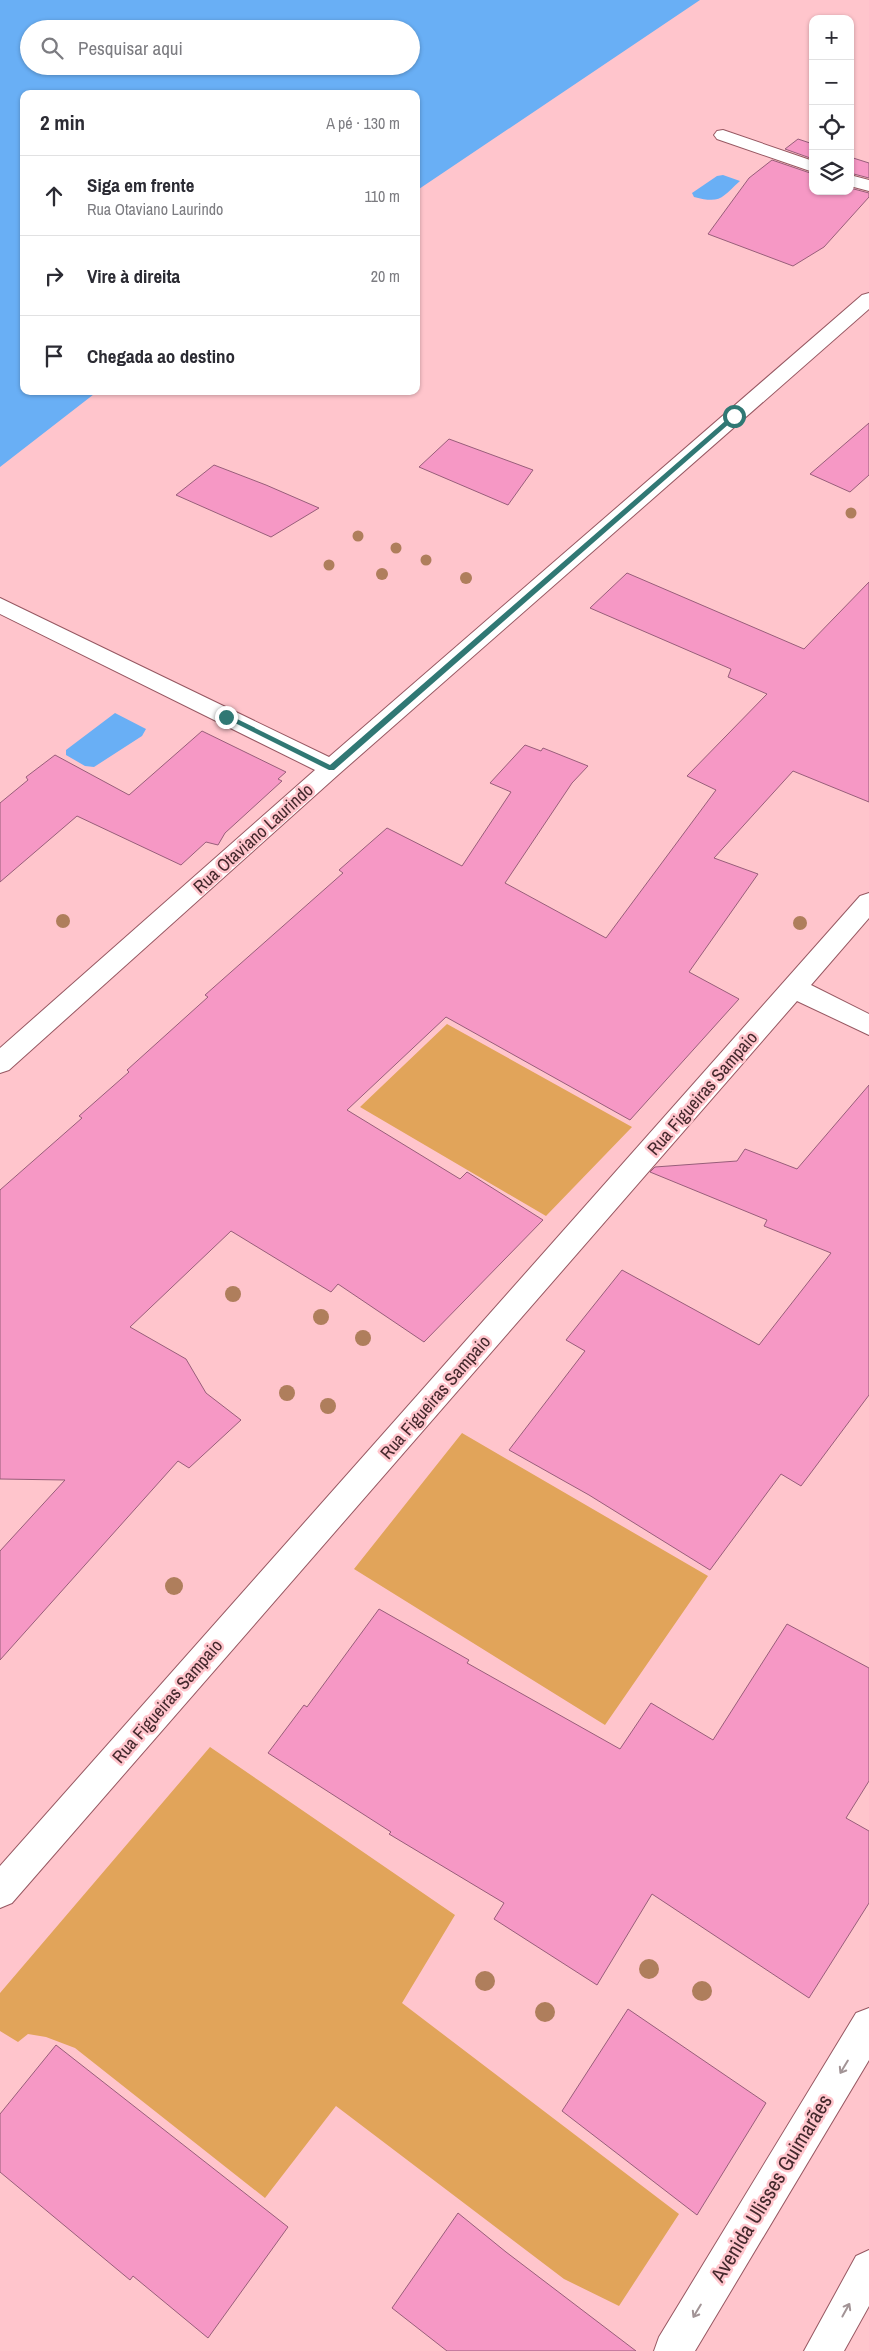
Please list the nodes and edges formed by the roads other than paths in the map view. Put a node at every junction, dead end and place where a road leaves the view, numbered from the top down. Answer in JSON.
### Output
{"nodes":[{"id":1,"x":723,"y":135,"type":"dead end"},
{"id":2,"x":809,"y":166,"type":"edge"},
{"id":3,"x":854,"y":181,"type":"edge"},
{"id":4,"x":869,"y":186,"type":"edge"},
{"id":5,"x":869,"y":299,"type":"edge"},
{"id":6,"x":0,"y":605,"type":"edge"},
{"id":7,"x":331,"y":768,"type":"junction"},
{"id":8,"x":869,"y":902,"type":"edge"},
{"id":9,"x":794,"y":988,"type":"junction"},
{"id":10,"x":869,"y":1025,"type":"edge"},
{"id":11,"x":0,"y":1063,"type":"edge"},
{"id":12,"x":0,"y":1892,"type":"edge"},
{"id":13,"x":869,"y":2026,"type":"edge"},
{"id":14,"x":869,"y":2269,"type":"edge"},
{"id":15,"x":673,"y":2351,"type":"edge"},
{"id":16,"x":823,"y":2351,"type":"edge"}],
"edges":[{"from":1,"to":2,"type":"street"},
{"from":3,"to":4,"type":"street"},
{"from":5,"to":7,"type":"street","name":"Rua Otaviano Laurindo"},
{"from":6,"to":7,"type":"street"},
{"from":7,"to":11,"type":"street","name":"Rua Otaviano Laurindo"},
{"from":8,"to":9,"type":"street","name":"Rua Figueiras Sampaio"},
{"from":9,"to":10,"type":"street"},
{"from":9,"to":12,"type":"street","name":"Rua Figueiras Sampaio"},
{"from":13,"to":15,"type":"street","name":"Avenida Ulisses Guimarães","one_way":true},
{"from":16,"to":14,"type":"street","one_way":true}]}
